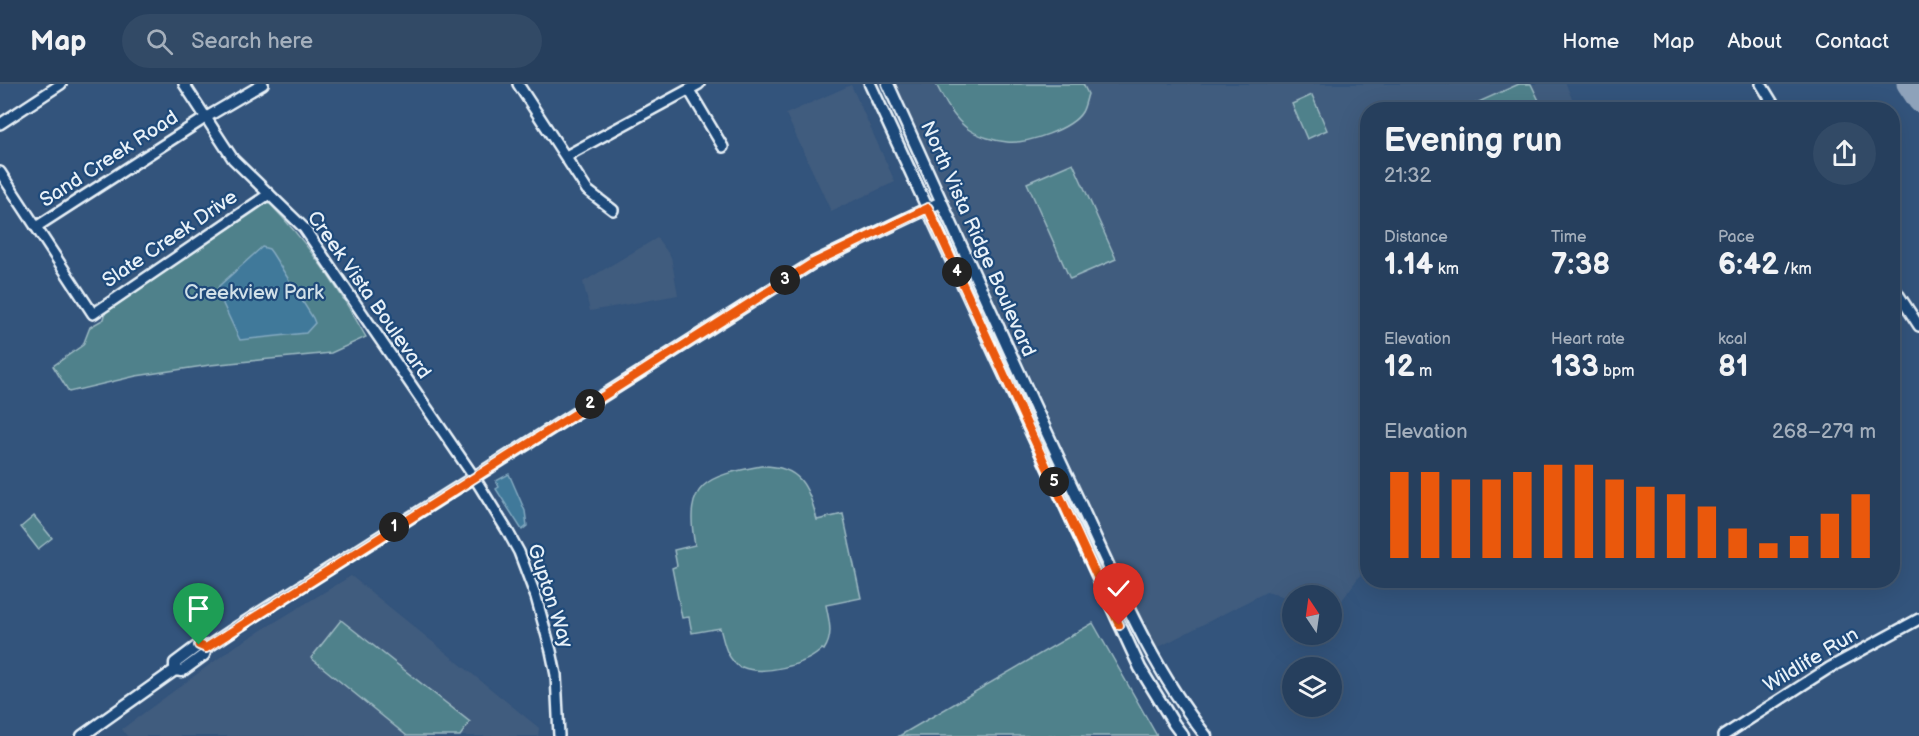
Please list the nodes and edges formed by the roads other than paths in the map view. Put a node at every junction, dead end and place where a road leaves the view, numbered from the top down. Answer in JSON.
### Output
{"nodes":[{"id":1,"x":61,"y":84,"type":"edge"},
{"id":2,"x":184,"y":84,"type":"edge"},
{"id":3,"x":262,"y":84,"type":"edge"},
{"id":4,"x":518,"y":84,"type":"edge"},
{"id":5,"x":699,"y":84,"type":"edge"},
{"id":6,"x":870,"y":84,"type":"edge"},
{"id":7,"x":888,"y":84,"type":"edge"},
{"id":8,"x":1761,"y":84,"type":"edge"},
{"id":9,"x":688,"y":90,"type":"junction"},
{"id":10,"x":1772,"y":102,"type":"edge"},
{"id":11,"x":205,"y":118,"type":"junction"},
{"id":12,"x":0,"y":124,"type":"edge"},
{"id":13,"x":723,"y":147,"type":"dead end"},
{"id":14,"x":566,"y":156,"type":"junction"},
{"id":15,"x":0,"y":171,"type":"edge"},
{"id":16,"x":268,"y":194,"type":"junction"},
{"id":17,"x":941,"y":202,"type":"junction"},
{"id":18,"x":928,"y":208,"type":"junction"},
{"id":19,"x":613,"y":210,"type":"dead end"},
{"id":20,"x":36,"y":227,"type":"junction"},
{"id":21,"x":1900,"y":297,"type":"edge"},
{"id":22,"x":1919,"y":326,"type":"edge"},
{"id":23,"x":474,"y":477,"type":"junction"},
{"id":24,"x":1919,"y":619,"type":"edge"},
{"id":25,"x":82,"y":736,"type":"edge"},
{"id":26,"x":559,"y":736,"type":"edge"},
{"id":27,"x":1183,"y":736,"type":"edge"},
{"id":28,"x":1206,"y":736,"type":"edge"},
{"id":29,"x":1723,"y":736,"type":"edge"}],
"edges":[{"from":1,"to":12,"type":"street"},
{"from":2,"to":11,"type":"street","name":"Creek Vista Boulevard"},
{"from":3,"to":11,"type":"street","name":"Sand Creek Road"},
{"from":4,"to":14,"type":"street"},
{"from":5,"to":9,"type":"street"},
{"from":6,"to":18,"type":"street","name":"North Vista Ridge Boulevard"},
{"from":7,"to":17,"type":"street","name":"North Vista Ridge Boulevard"},
{"from":8,"to":10,"type":"street"},
{"from":9,"to":13,"type":"street"},
{"from":9,"to":14,"type":"street"},
{"from":11,"to":16,"type":"street","name":"Creek Vista Boulevard"},
{"from":11,"to":20,"type":"street","name":"Sand Creek Road"},
{"from":14,"to":19,"type":"street"},
{"from":15,"to":20,"type":"street"},
{"from":16,"to":20,"type":"street","name":"Slate Creek Drive"},
{"from":16,"to":23,"type":"street","name":"Creek Vista Boulevard"},
{"from":17,"to":18,"type":"street"},
{"from":17,"to":28,"type":"street","name":"North Vista Ridge Boulevard"},
{"from":18,"to":23,"type":"street"},
{"from":18,"to":27,"type":"street","name":"North Vista Ridge Boulevard"},
{"from":21,"to":22,"type":"street"},
{"from":23,"to":25,"type":"street"},
{"from":23,"to":26,"type":"street","name":"Gupton Way"},
{"from":24,"to":29,"type":"street","name":"Wildlife Run"}]}
